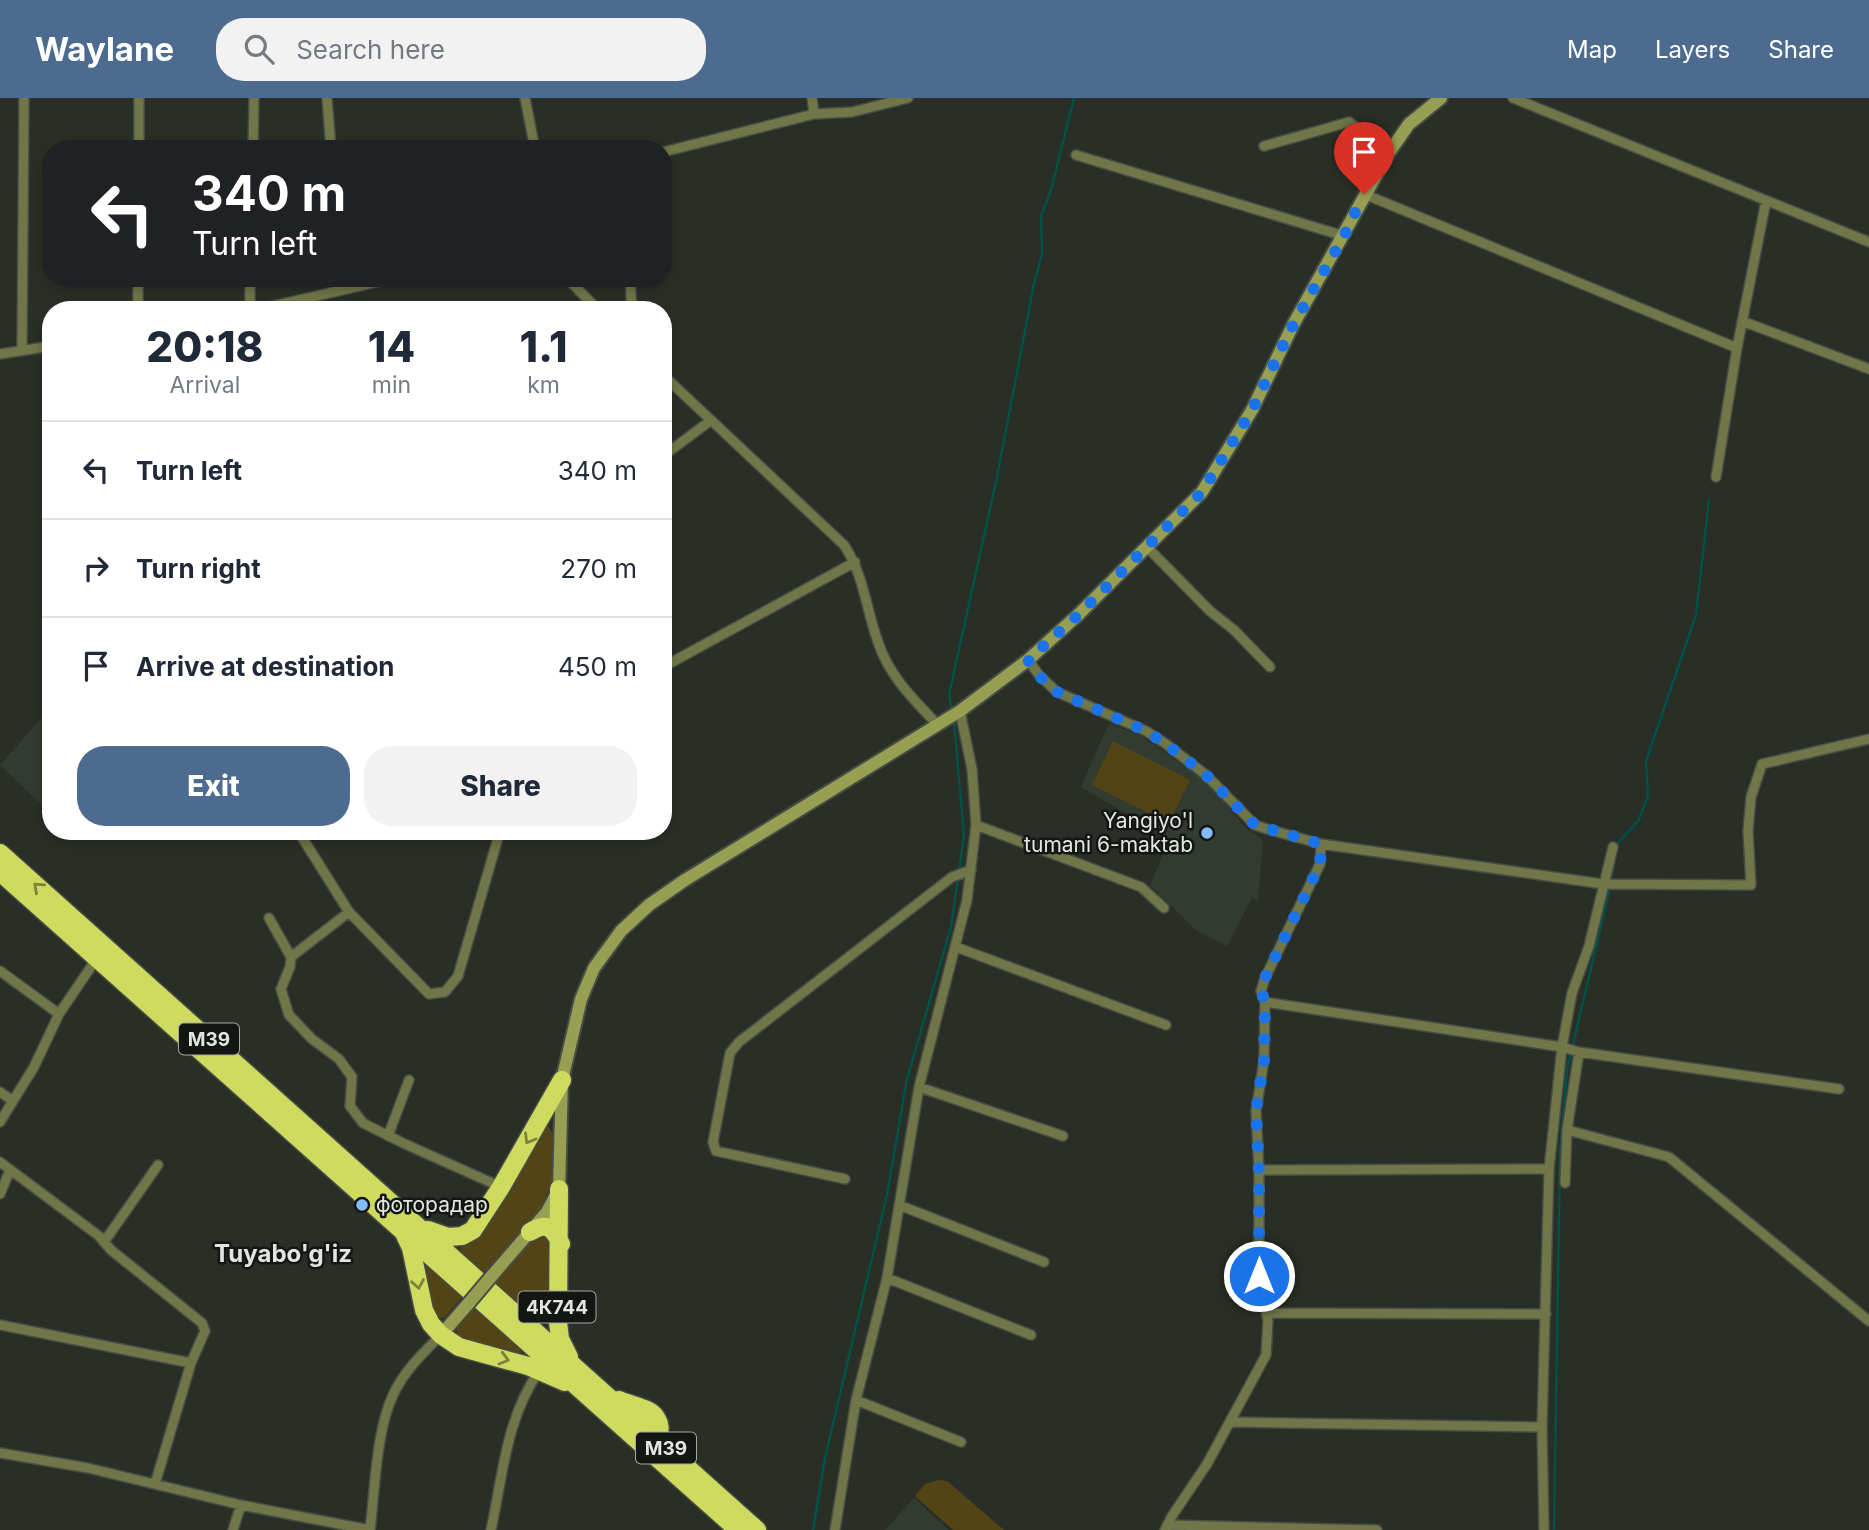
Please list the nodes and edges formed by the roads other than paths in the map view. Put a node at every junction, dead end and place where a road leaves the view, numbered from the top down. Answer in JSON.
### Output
{"nodes":[{"id":1,"x":24,"y":98,"type":"edge"},
{"id":2,"x":139,"y":98,"type":"edge"},
{"id":3,"x":254,"y":98,"type":"edge"},
{"id":4,"x":327,"y":98,"type":"edge"},
{"id":5,"x":526,"y":98,"type":"edge"},
{"id":6,"x":812,"y":98,"type":"edge"},
{"id":7,"x":908,"y":98,"type":"edge"},
{"id":8,"x":1513,"y":98,"type":"edge"},
{"id":9,"x":1432,"y":100,"type":"edge"},
{"id":10,"x":814,"y":114,"type":"junction"},
{"id":11,"x":139,"y":140,"type":"edge"},
{"id":12,"x":253,"y":140,"type":"edge"},
{"id":13,"x":330,"y":140,"type":"edge"},
{"id":14,"x":533,"y":140,"type":"edge"},
{"id":15,"x":1265,"y":146,"type":"dead end"},
{"id":16,"x":672,"y":150,"type":"edge"},
{"id":17,"x":1388,"y":153,"type":"junction"},
{"id":18,"x":1076,"y":155,"type":"dead end"},
{"id":19,"x":1364,"y":194,"type":"junction"},
{"id":20,"x":1766,"y":201,"type":"junction"},
{"id":21,"x":1344,"y":236,"type":"junction"},
{"id":22,"x":1869,"y":242,"type":"edge"},
{"id":23,"x":341,"y":287,"type":"edge"},
{"id":24,"x":576,"y":287,"type":"edge"},
{"id":25,"x":289,"y":301,"type":"edge"},
{"id":26,"x":589,"y":301,"type":"edge"},
{"id":27,"x":1742,"y":321,"type":"junction"},
{"id":28,"x":42,"y":347,"type":"edge"},
{"id":29,"x":1737,"y":348,"type":"junction"},
{"id":30,"x":22,"y":349,"type":"junction"},
{"id":31,"x":0,"y":354,"type":"edge"},
{"id":32,"x":1869,"y":369,"type":"edge"},
{"id":33,"x":672,"y":384,"type":"edge"},
{"id":34,"x":710,"y":421,"type":"junction"},
{"id":35,"x":672,"y":449,"type":"edge"},
{"id":36,"x":1716,"y":477,"type":"dead end"},
{"id":37,"x":1147,"y":547,"type":"junction"},
{"id":38,"x":855,"y":562,"type":"junction"},
{"id":39,"x":1028,"y":660,"type":"junction"},
{"id":40,"x":672,"y":662,"type":"edge"},
{"id":41,"x":1270,"y":667,"type":"dead end"},
{"id":42,"x":960,"y":711,"type":"junction"},
{"id":43,"x":942,"y":723,"type":"junction"},
{"id":44,"x":1869,"y":739,"type":"edge"},
{"id":45,"x":976,"y":825,"type":"junction"},
{"id":46,"x":304,"y":840,"type":"edge"},
{"id":47,"x":497,"y":840,"type":"edge"},
{"id":48,"x":1321,"y":844,"type":"junction"},
{"id":49,"x":1613,"y":847,"type":"dead end"},
{"id":50,"x":0,"y":853,"type":"edge"},
{"id":51,"x":971,"y":870,"type":"junction"},
{"id":52,"x":0,"y":872,"type":"edge"},
{"id":53,"x":1602,"y":884,"type":"junction"},
{"id":54,"x":1164,"y":908,"type":"dead end"},
{"id":55,"x":349,"y":912,"type":"junction"},
{"id":56,"x":269,"y":918,"type":"dead end"},
{"id":57,"x":956,"y":947,"type":"junction"},
{"id":58,"x":291,"y":957,"type":"junction"},
{"id":59,"x":97,"y":958,"type":"junction"},
{"id":60,"x":0,"y":971,"type":"edge"},
{"id":61,"x":1265,"y":1002,"type":"junction"},
{"id":62,"x":59,"y":1014,"type":"junction"},
{"id":63,"x":1166,"y":1025,"type":"dead end"},
{"id":64,"x":1562,"y":1046,"type":"junction"},
{"id":65,"x":1579,"y":1052,"type":"junction"},
{"id":66,"x":409,"y":1080,"type":"dead end"},
{"id":67,"x":562,"y":1080,"type":"junction"},
{"id":68,"x":919,"y":1087,"type":"junction"},
{"id":69,"x":1839,"y":1089,"type":"dead end"},
{"id":70,"x":0,"y":1092,"type":"edge"},
{"id":71,"x":13,"y":1101,"type":"junction"},
{"id":72,"x":0,"y":1122,"type":"edge"},
{"id":73,"x":1567,"y":1130,"type":"junction"},
{"id":74,"x":388,"y":1136,"type":"junction"},
{"id":75,"x":1063,"y":1136,"type":"dead end"},
{"id":76,"x":0,"y":1163,"type":"edge"},
{"id":77,"x":158,"y":1165,"type":"dead end"},
{"id":78,"x":1549,"y":1169,"type":"junction"},
{"id":79,"x":10,"y":1170,"type":"junction"},
{"id":80,"x":1259,"y":1170,"type":"junction"},
{"id":81,"x":348,"y":1171,"type":"junction"},
{"id":82,"x":845,"y":1179,"type":"dead end"},
{"id":83,"x":1565,"y":1183,"type":"dead end"},
{"id":84,"x":501,"y":1187,"type":"junction"},
{"id":85,"x":559,"y":1189,"type":"junction"},
{"id":86,"x":0,"y":1194,"type":"edge"},
{"id":87,"x":899,"y":1205,"type":"junction"},
{"id":88,"x":410,"y":1227,"type":"junction"},
{"id":89,"x":530,"y":1232,"type":"junction"},
{"id":90,"x":104,"y":1242,"type":"junction"},
{"id":91,"x":561,"y":1244,"type":"junction"},
{"id":92,"x":1044,"y":1262,"type":"dead end"},
{"id":93,"x":887,"y":1278,"type":"junction"},
{"id":94,"x":1267,"y":1313,"type":"junction"},
{"id":95,"x":1546,"y":1314,"type":"junction"},
{"id":96,"x":1869,"y":1321,"type":"edge"},
{"id":97,"x":0,"y":1325,"type":"edge"},
{"id":98,"x":441,"y":1335,"type":"junction"},
{"id":99,"x":1031,"y":1335,"type":"dead end"},
{"id":100,"x":191,"y":1363,"type":"junction"},
{"id":101,"x":575,"y":1367,"type":"junction"},
{"id":102,"x":539,"y":1371,"type":"junction"},
{"id":103,"x":581,"y":1389,"type":"junction"},
{"id":104,"x":856,"y":1400,"type":"junction"},
{"id":105,"x":1230,"y":1422,"type":"junction"},
{"id":106,"x":1542,"y":1427,"type":"junction"},
{"id":107,"x":961,"y":1442,"type":"dead end"},
{"id":108,"x":651,"y":1443,"type":"junction"},
{"id":109,"x":0,"y":1453,"type":"edge"},
{"id":110,"x":155,"y":1484,"type":"junction"},
{"id":111,"x":241,"y":1506,"type":"junction"},
{"id":112,"x":1166,"y":1528,"type":"edge"},
{"id":113,"x":233,"y":1530,"type":"edge"},
{"id":114,"x":370,"y":1530,"type":"edge"},
{"id":115,"x":491,"y":1530,"type":"edge"},
{"id":116,"x":738,"y":1530,"type":"edge"},
{"id":117,"x":757,"y":1530,"type":"edge"},
{"id":118,"x":835,"y":1530,"type":"edge"},
{"id":119,"x":1377,"y":1530,"type":"edge"},
{"id":120,"x":1544,"y":1530,"type":"edge"}],
"edges":[{"from":1,"to":30,"type":"street"},
{"from":2,"to":11,"type":"street"},
{"from":3,"to":12,"type":"street"},
{"from":4,"to":13,"type":"street"},
{"from":5,"to":14,"type":"street"},
{"from":6,"to":10,"type":"street"},
{"from":7,"to":10,"type":"street"},
{"from":8,"to":20,"type":"street"},
{"from":9,"to":17,"type":"main road"},
{"from":10,"to":16,"type":"street"},
{"from":15,"to":17,"type":"street"},
{"from":17,"to":19,"type":"main road"},
{"from":18,"to":21,"type":"street"},
{"from":19,"to":21,"type":"main road"},
{"from":19,"to":29,"type":"street"},
{"from":20,"to":22,"type":"street"},
{"from":20,"to":27,"type":"street"},
{"from":21,"to":37,"type":"main road"},
{"from":23,"to":25,"type":"street"},
{"from":24,"to":26,"type":"street"},
{"from":27,"to":29,"type":"street"},
{"from":27,"to":32,"type":"street"},
{"from":28,"to":30,"type":"street"},
{"from":29,"to":36,"type":"street"},
{"from":30,"to":31,"type":"street"},
{"from":33,"to":34,"type":"street"},
{"from":34,"to":35,"type":"street"},
{"from":34,"to":38,"type":"street"},
{"from":37,"to":39,"type":"main road"},
{"from":37,"to":41,"type":"street"},
{"from":38,"to":40,"type":"street"},
{"from":38,"to":43,"type":"street"},
{"from":39,"to":42,"type":"main road"},
{"from":39,"to":48,"type":"street"},
{"from":42,"to":43,"type":"main road"},
{"from":42,"to":45,"type":"street"},
{"from":43,"to":67,"type":"main road"},
{"from":44,"to":53,"type":"street"},
{"from":45,"to":51,"type":"street"},
{"from":45,"to":54,"type":"street"},
{"from":46,"to":55,"type":"street"},
{"from":47,"to":55,"type":"street"},
{"from":48,"to":53,"type":"street"},
{"from":48,"to":61,"type":"street"},
{"from":49,"to":53,"type":"street"},
{"from":81,"to":50,"type":"highway","number":"M39","one_way":true},
{"from":51,"to":57,"type":"street"},
{"from":51,"to":82,"type":"street"},
{"from":52,"to":59,"type":"highway","number":"M39"},
{"from":53,"to":64,"type":"street"},
{"from":55,"to":58,"type":"street"},
{"from":56,"to":58,"type":"street"},
{"from":57,"to":63,"type":"street"},
{"from":57,"to":68,"type":"street"},
{"from":58,"to":74,"type":"street"},
{"from":59,"to":62,"type":"street"},
{"from":59,"to":81,"type":"highway","number":"M39"},
{"from":60,"to":62,"type":"street"},
{"from":61,"to":64,"type":"street"},
{"from":61,"to":80,"type":"street"},
{"from":62,"to":71,"type":"street"},
{"from":64,"to":65,"type":"street"},
{"from":64,"to":78,"type":"street"},
{"from":65,"to":69,"type":"street"},
{"from":65,"to":73,"type":"street"},
{"from":66,"to":74,"type":"street"},
{"from":67,"to":84,"type":"highway","one_way":true},
{"from":67,"to":85,"type":"main road"},
{"from":68,"to":75,"type":"street"},
{"from":68,"to":87,"type":"street"},
{"from":70,"to":71,"type":"street"},
{"from":71,"to":72,"type":"street"},
{"from":73,"to":83,"type":"street"},
{"from":73,"to":96,"type":"street"},
{"from":74,"to":84,"type":"street"},
{"from":76,"to":79,"type":"street"},
{"from":77,"to":90,"type":"street"},
{"from":78,"to":80,"type":"street"},
{"from":78,"to":95,"type":"street"},
{"from":79,"to":86,"type":"street"},
{"from":79,"to":90,"type":"street"},
{"from":80,"to":94,"type":"street"},
{"from":81,"to":88,"type":"highway","number":"M39"},
{"from":84,"to":88,"type":"highway"},
{"from":85,"to":89,"type":"main road"},
{"from":85,"to":91,"type":"highway","number":"4К744"},
{"from":87,"to":92,"type":"street"},
{"from":87,"to":93,"type":"street"},
{"from":88,"to":98,"type":"highway","one_way":true},
{"from":88,"to":101,"type":"highway","number":"M39"},
{"from":88,"to":103,"type":"highway","number":"M39"},
{"from":89,"to":91,"type":"highway"},
{"from":89,"to":98,"type":"main road","bridge":true},
{"from":90,"to":100,"type":"street"},
{"from":91,"to":101,"type":"highway","number":"4К744"},
{"from":93,"to":99,"type":"street"},
{"from":93,"to":104,"type":"street"},
{"from":94,"to":95,"type":"street"},
{"from":94,"to":105,"type":"street"},
{"from":95,"to":106,"type":"street"},
{"from":97,"to":100,"type":"street"},
{"from":98,"to":102,"type":"highway","one_way":true},
{"from":98,"to":114,"type":"street"},
{"from":100,"to":110,"type":"street"},
{"from":101,"to":108,"type":"highway","number":"M39"},
{"from":102,"to":103,"type":"highway"},
{"from":102,"to":115,"type":"street"},
{"from":103,"to":108,"type":"highway","number":"M39"},
{"from":104,"to":107,"type":"street"},
{"from":104,"to":118,"type":"street"},
{"from":105,"to":106,"type":"street"},
{"from":105,"to":112,"type":"street"},
{"from":106,"to":120,"type":"street"},
{"from":108,"to":116,"type":"highway","number":"M39"},
{"from":108,"to":117,"type":"highway","number":"M39"},
{"from":109,"to":110,"type":"street"},
{"from":110,"to":111,"type":"street"},
{"from":111,"to":113,"type":"street"},
{"from":111,"to":114,"type":"street"},
{"from":112,"to":119,"type":"street"}]}
